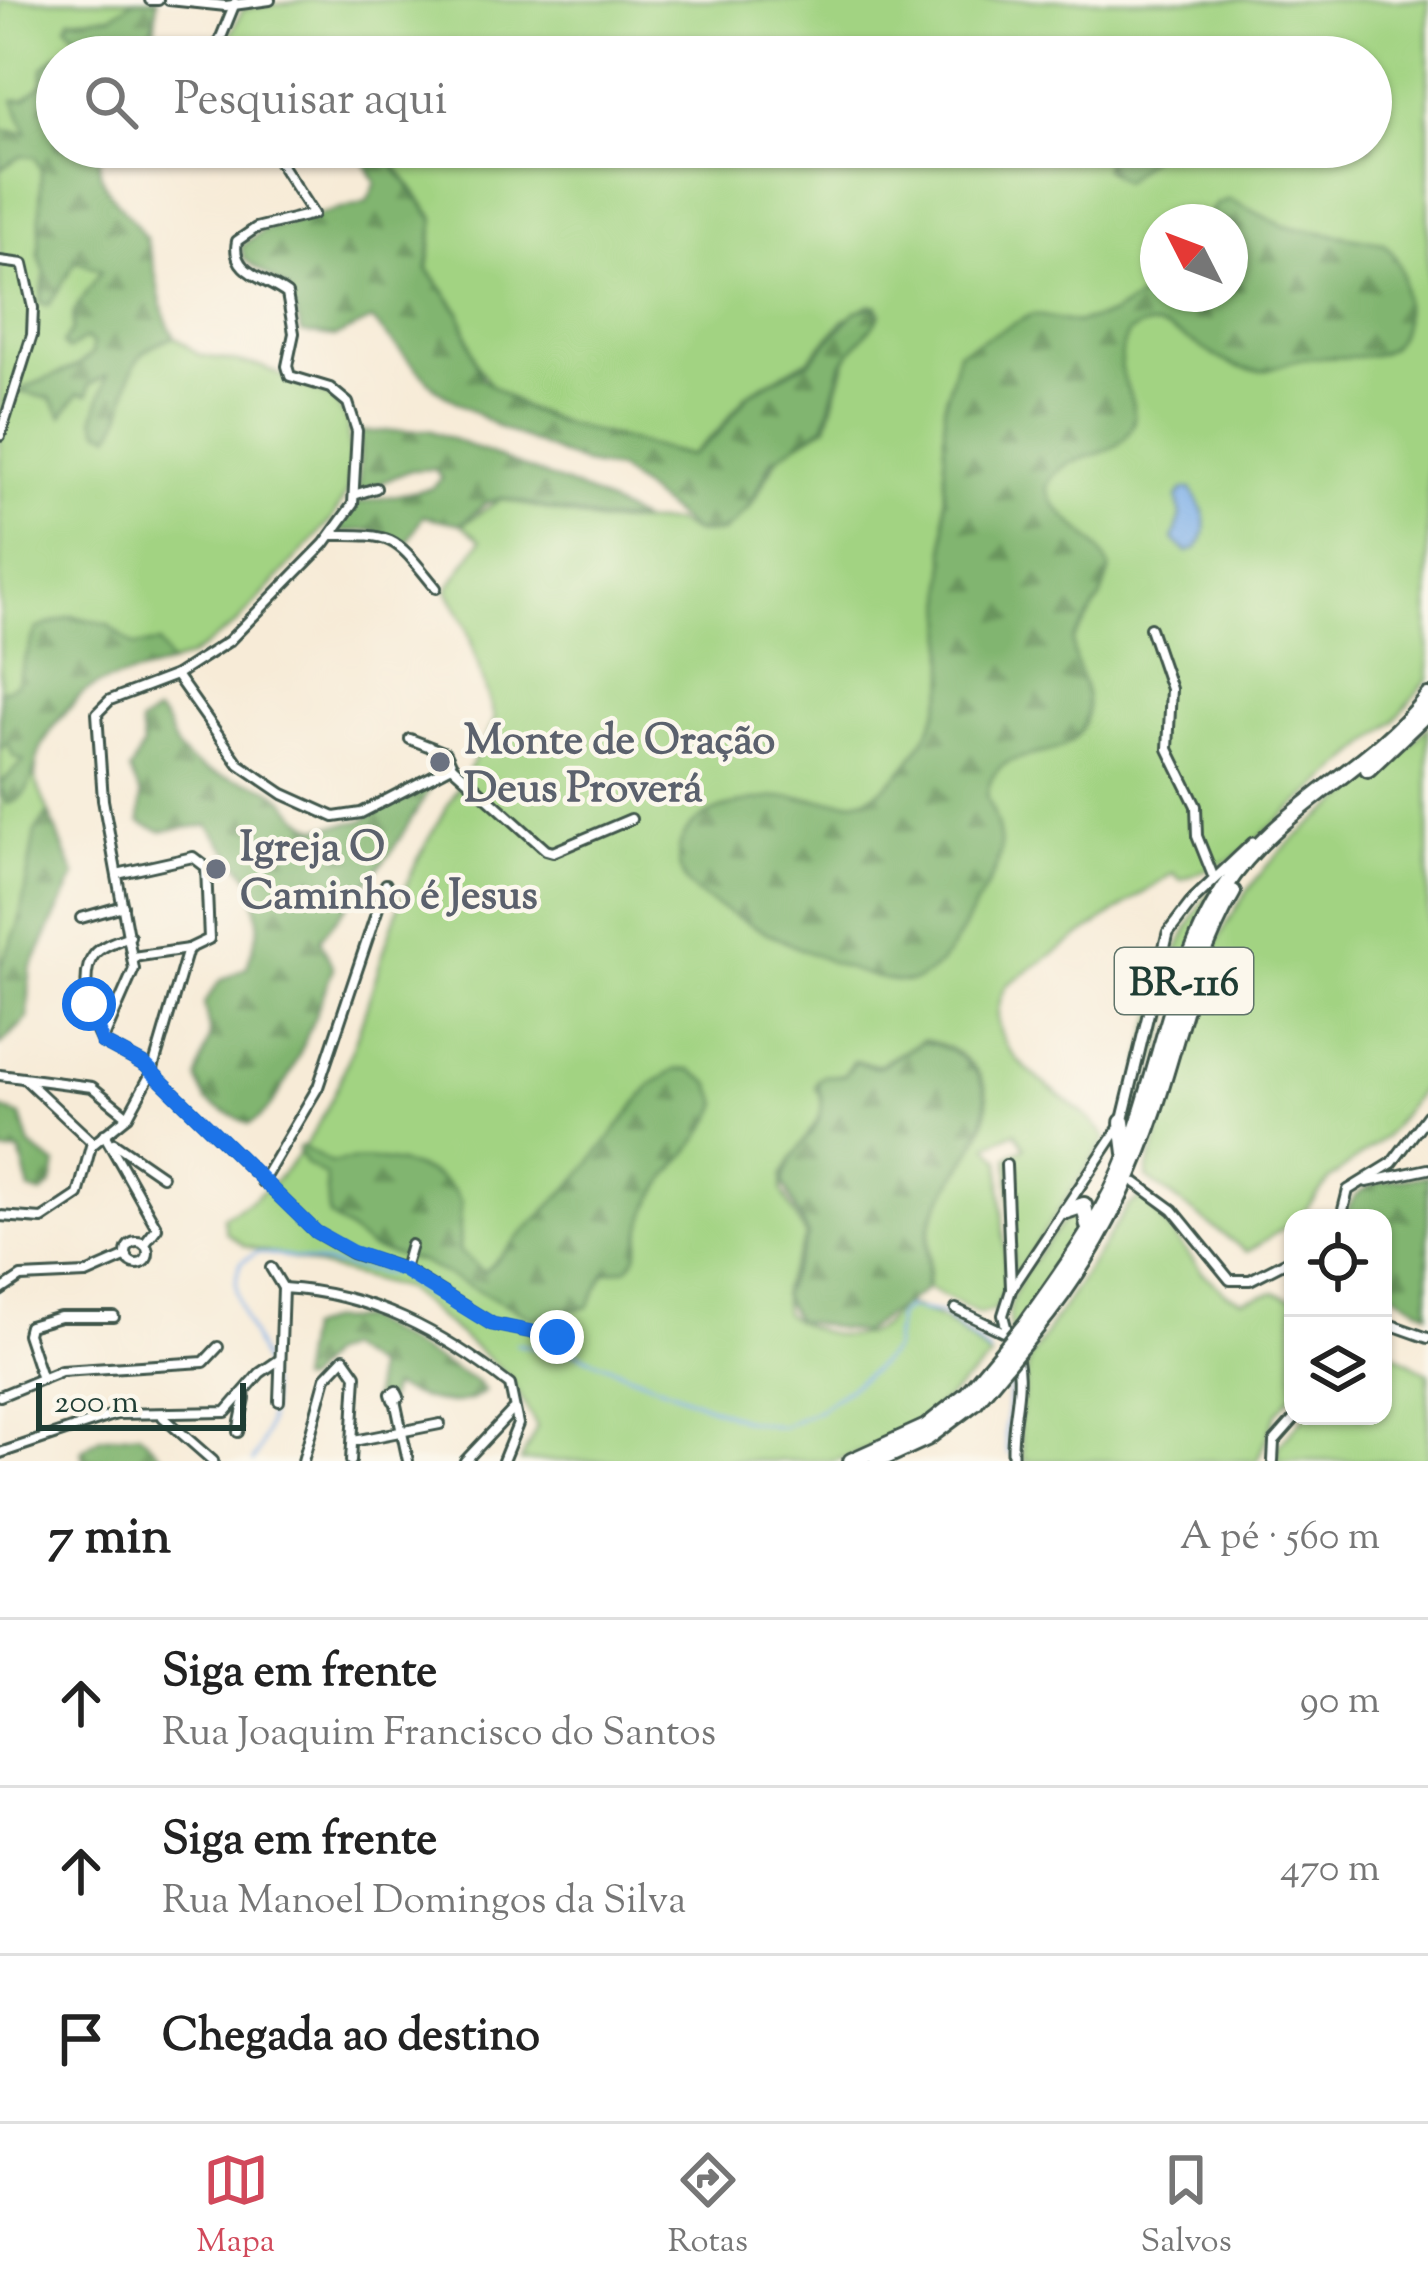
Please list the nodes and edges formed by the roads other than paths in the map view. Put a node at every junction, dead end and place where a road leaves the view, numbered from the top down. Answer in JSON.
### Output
{"nodes":[{"id":1,"x":169,"y":0,"type":"edge"},
{"id":2,"x":270,"y":0,"type":"edge"},
{"id":3,"x":236,"y":3,"type":"edge"},
{"id":4,"x":222,"y":36,"type":"edge"},
{"id":5,"x":284,"y":168,"type":"edge"},
{"id":6,"x":0,"y":261,"type":"edge"},
{"id":7,"x":0,"y":436,"type":"edge"},
{"id":8,"x":376,"y":488,"type":"dead end"},
{"id":9,"x":357,"y":494,"type":"junction"},
{"id":10,"x":331,"y":535,"type":"junction"},
{"id":11,"x":436,"y":588,"type":"dead end"},
{"id":12,"x":1150,"y":628,"type":"dead end"},
{"id":13,"x":176,"y":675,"type":"junction"},
{"id":14,"x":1428,"y":696,"type":"edge"},
{"id":15,"x":1428,"y":712,"type":"edge"},
{"id":16,"x":410,"y":739,"type":"dead end"},
{"id":17,"x":1372,"y":754,"type":"junction"},
{"id":18,"x":452,"y":766,"type":"junction"},
{"id":19,"x":632,"y":819,"type":"dead end"},
{"id":20,"x":117,"y":874,"type":"junction"},
{"id":21,"x":1214,"y":876,"type":"dead end"},
{"id":22,"x":386,"y":884,"type":"dead end"},
{"id":23,"x":123,"y":906,"type":"junction"},
{"id":24,"x":81,"y":918,"type":"dead end"},
{"id":25,"x":130,"y":935,"type":"junction"},
{"id":26,"x":188,"y":949,"type":"junction"},
{"id":27,"x":133,"y":957,"type":"junction"},
{"id":28,"x":102,"y":1042,"type":"junction"},
{"id":29,"x":152,"y":1072,"type":"junction"},
{"id":30,"x":0,"y":1075,"type":"edge"},
{"id":31,"x":25,"y":1079,"type":"junction"},
{"id":32,"x":1428,"y":1115,"type":"edge"},
{"id":33,"x":128,"y":1116,"type":"junction"},
{"id":34,"x":1123,"y":1116,"type":"junction"},
{"id":35,"x":1150,"y":1121,"type":"junction"},
{"id":36,"x":107,"y":1137,"type":"junction"},
{"id":37,"x":93,"y":1143,"type":"junction"},
{"id":38,"x":1126,"y":1157,"type":"junction"},
{"id":39,"x":1006,"y":1165,"type":"dead end"},
{"id":40,"x":1428,"y":1169,"type":"edge"},
{"id":41,"x":162,"y":1176,"type":"dead end"},
{"id":42,"x":262,"y":1183,"type":"junction"},
{"id":43,"x":1136,"y":1183,"type":"junction"},
{"id":44,"x":1354,"y":1185,"type":"junction"},
{"id":45,"x":1116,"y":1204,"type":"junction"},
{"id":46,"x":1343,"y":1209,"type":"edge"},
{"id":47,"x":1066,"y":1210,"type":"junction"},
{"id":48,"x":0,"y":1216,"type":"edge"},
{"id":49,"x":1083,"y":1242,"type":"junction"},
{"id":50,"x":144,"y":1245,"type":"junction"},
{"id":51,"x":411,"y":1245,"type":"dead end"},
{"id":52,"x":127,"y":1256,"type":"junction"},
{"id":53,"x":1284,"y":1262,"type":"edge"},
{"id":54,"x":271,"y":1268,"type":"dead end"},
{"id":55,"x":404,"y":1270,"type":"junction"},
{"id":56,"x":283,"y":1288,"type":"junction"},
{"id":57,"x":305,"y":1289,"type":"junction"},
{"id":58,"x":1011,"y":1290,"type":"junction"},
{"id":59,"x":0,"y":1291,"type":"edge"},
{"id":60,"x":956,"y":1309,"type":"dead end"},
{"id":61,"x":281,"y":1310,"type":"junction"},
{"id":62,"x":115,"y":1317,"type":"dead end"},
{"id":63,"x":1392,"y":1325,"type":"edge"},
{"id":64,"x":1029,"y":1329,"type":"junction"},
{"id":65,"x":1007,"y":1333,"type":"junction"},
{"id":66,"x":557,"y":1337,"type":"dead end"},
{"id":67,"x":1428,"y":1338,"type":"edge"},
{"id":68,"x":218,"y":1347,"type":"dead end"},
{"id":69,"x":277,"y":1362,"type":"junction"},
{"id":70,"x":42,"y":1379,"type":"junction"},
{"id":71,"x":245,"y":1394,"type":"junction"},
{"id":72,"x":0,"y":1396,"type":"edge"},
{"id":73,"x":971,"y":1398,"type":"junction"},
{"id":74,"x":395,"y":1400,"type":"dead end"},
{"id":75,"x":279,"y":1401,"type":"dead end"},
{"id":76,"x":512,"y":1411,"type":"junction"},
{"id":77,"x":226,"y":1412,"type":"junction"},
{"id":78,"x":162,"y":1416,"type":"junction"},
{"id":79,"x":240,"y":1420,"type":"junction"},
{"id":80,"x":440,"y":1424,"type":"dead end"},
{"id":81,"x":1289,"y":1425,"type":"edge"},
{"id":82,"x":402,"y":1431,"type":"junction"},
{"id":83,"x":238,"y":1432,"type":"dead end"},
{"id":84,"x":354,"y":1441,"type":"junction"},
{"id":85,"x":0,"y":1453,"type":"edge"},
{"id":86,"x":1013,"y":1459,"type":"edge"},
{"id":87,"x":213,"y":1461,"type":"edge"},
{"id":88,"x":302,"y":1461,"type":"edge"},
{"id":89,"x":351,"y":1461,"type":"edge"},
{"id":90,"x":409,"y":1461,"type":"edge"},
{"id":91,"x":465,"y":1461,"type":"edge"},
{"id":92,"x":503,"y":1461,"type":"edge"},
{"id":93,"x":851,"y":1461,"type":"edge"},
{"id":94,"x":877,"y":1461,"type":"edge"},
{"id":95,"x":1273,"y":1461,"type":"edge"}],
"edges":[{"from":1,"to":3,"type":"street"},
{"from":2,"to":3,"type":"street"},
{"from":3,"to":4,"type":"street"},
{"from":5,"to":9,"type":"street"},
{"from":6,"to":7,"type":"street"},
{"from":8,"to":9,"type":"street"},
{"from":9,"to":10,"type":"street"},
{"from":10,"to":11,"type":"street"},
{"from":10,"to":13,"type":"street"},
{"from":12,"to":21,"type":"street"},
{"from":13,"to":18,"type":"street"},
{"from":13,"to":20,"type":"street"},
{"from":14,"to":17,"type":"highway","number":"BR-116"},
{"from":15,"to":35,"type":"highway","number":"BR-116"},
{"from":16,"to":18,"type":"street"},
{"from":17,"to":34,"type":"street"},
{"from":17,"to":38,"type":"highway","number":"BR-116"},
{"from":18,"to":19,"type":"street"},
{"from":20,"to":23,"type":"street"},
{"from":20,"to":26,"type":"street"},
{"from":22,"to":42,"type":"street"},
{"from":23,"to":24,"type":"street"},
{"from":23,"to":25,"type":"street"},
{"from":25,"to":27,"type":"street"},
{"from":25,"to":28,"type":"street"},
{"from":26,"to":27,"type":"street"},
{"from":26,"to":29,"type":"street"},
{"from":27,"to":28,"type":"street"},
{"from":28,"to":29,"type":"street"},
{"from":29,"to":33,"type":"street"},
{"from":29,"to":42,"type":"street"},
{"from":30,"to":31,"type":"street"},
{"from":31,"to":33,"type":"street"},
{"from":31,"to":37,"type":"street"},
{"from":32,"to":44,"type":"street"},
{"from":33,"to":36,"type":"street"},
{"from":34,"to":38,"type":"highway"},
{"from":34,"to":47,"type":"street"},
{"from":35,"to":43,"type":"highway"},
{"from":35,"to":45,"type":"highway","number":"BR-116"},
{"from":36,"to":37,"type":"street"},
{"from":36,"to":41,"type":"street"},
{"from":36,"to":50,"type":"street"},
{"from":37,"to":48,"type":"street"},
{"from":38,"to":49,"type":"highway","number":"BR-116"},
{"from":39,"to":58,"type":"street"},
{"from":40,"to":44,"type":"street"},
{"from":42,"to":55,"type":"street"},
{"from":43,"to":45,"type":"highway"},
{"from":43,"to":53,"type":"street"},
{"from":44,"to":46,"type":"street"},
{"from":45,"to":64,"type":"highway","number":"BR-116"},
{"from":47,"to":49,"type":"highway"},
{"from":47,"to":58,"type":"street"},
{"from":49,"to":64,"type":"highway","number":"BR-116"},
{"from":50,"to":52,"type":"street"},
{"from":50,"to":52,"type":"street"},
{"from":51,"to":55,"type":"street"},
{"from":52,"to":59,"type":"street"},
{"from":54,"to":56,"type":"street"},
{"from":55,"to":66,"type":"street"},
{"from":56,"to":57,"type":"street"},
{"from":56,"to":61,"type":"street"},
{"from":57,"to":61,"type":"street"},
{"from":57,"to":76,"type":"street"},
{"from":58,"to":65,"type":"street"},
{"from":60,"to":65,"type":"street"},
{"from":61,"to":69,"type":"street"},
{"from":62,"to":70,"type":"street"},
{"from":63,"to":67,"type":"street"},
{"from":64,"to":73,"type":"highway","number":"BR-116","bridge":true},
{"from":65,"to":86,"type":"street"},
{"from":68,"to":70,"type":"street"},
{"from":69,"to":71,"type":"street"},
{"from":69,"to":75,"type":"street"},
{"from":70,"to":72,"type":"street"},
{"from":71,"to":77,"type":"street"},
{"from":71,"to":79,"type":"street"},
{"from":73,"to":93,"type":"highway","number":"BR-116"},
{"from":73,"to":94,"type":"highway","number":"BR-116"},
{"from":74,"to":82,"type":"street"},
{"from":76,"to":91,"type":"street"},
{"from":76,"to":92,"type":"street"},
{"from":77,"to":78,"type":"street"},
{"from":77,"to":79,"type":"street"},
{"from":78,"to":85,"type":"street"},
{"from":78,"to":87,"type":"street"},
{"from":79,"to":83,"type":"street"},
{"from":80,"to":82,"type":"street"},
{"from":81,"to":95,"type":"street"},
{"from":82,"to":84,"type":"street"},
{"from":82,"to":90,"type":"street"},
{"from":84,"to":88,"type":"street"},
{"from":84,"to":89,"type":"street"}]}
